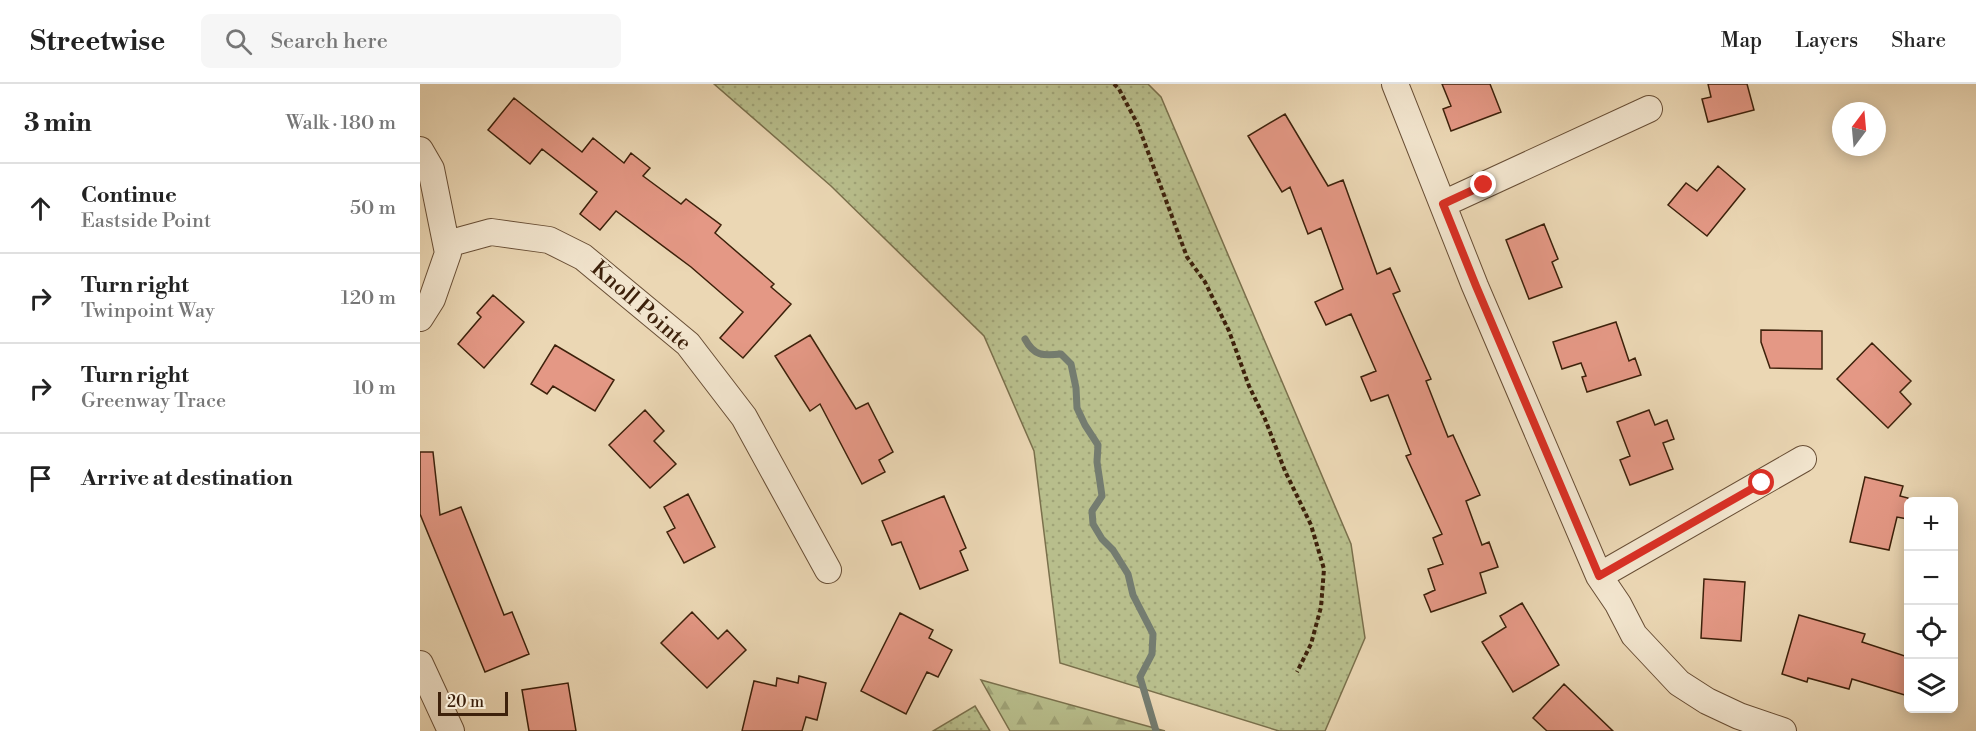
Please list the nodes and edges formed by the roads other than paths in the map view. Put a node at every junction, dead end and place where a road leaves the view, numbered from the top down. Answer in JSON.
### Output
{"nodes":[{"id":1,"x":1395,"y":84,"type":"edge"},
{"id":2,"x":1648,"y":109,"type":"dead end"},
{"id":3,"x":420,"y":150,"type":"edge"},
{"id":4,"x":1443,"y":204,"type":"junction"},
{"id":5,"x":447,"y":244,"type":"junction"},
{"id":6,"x":420,"y":318,"type":"edge"},
{"id":7,"x":1803,"y":459,"type":"dead end"},
{"id":8,"x":828,"y":570,"type":"dead end"},
{"id":9,"x":1599,"y":576,"type":"junction"},
{"id":10,"x":420,"y":664,"type":"edge"},
{"id":11,"x":451,"y":731,"type":"edge"},
{"id":12,"x":1783,"y":731,"type":"edge"}],
"edges":[{"from":1,"to":4,"type":"street"},
{"from":2,"to":4,"type":"street"},
{"from":3,"to":5,"type":"street"},
{"from":4,"to":9,"type":"street"},
{"from":5,"to":6,"type":"street"},
{"from":5,"to":8,"type":"street","name":"Knoll Pointe"},
{"from":7,"to":9,"type":"street"},
{"from":9,"to":12,"type":"street"},
{"from":10,"to":11,"type":"street"}]}
